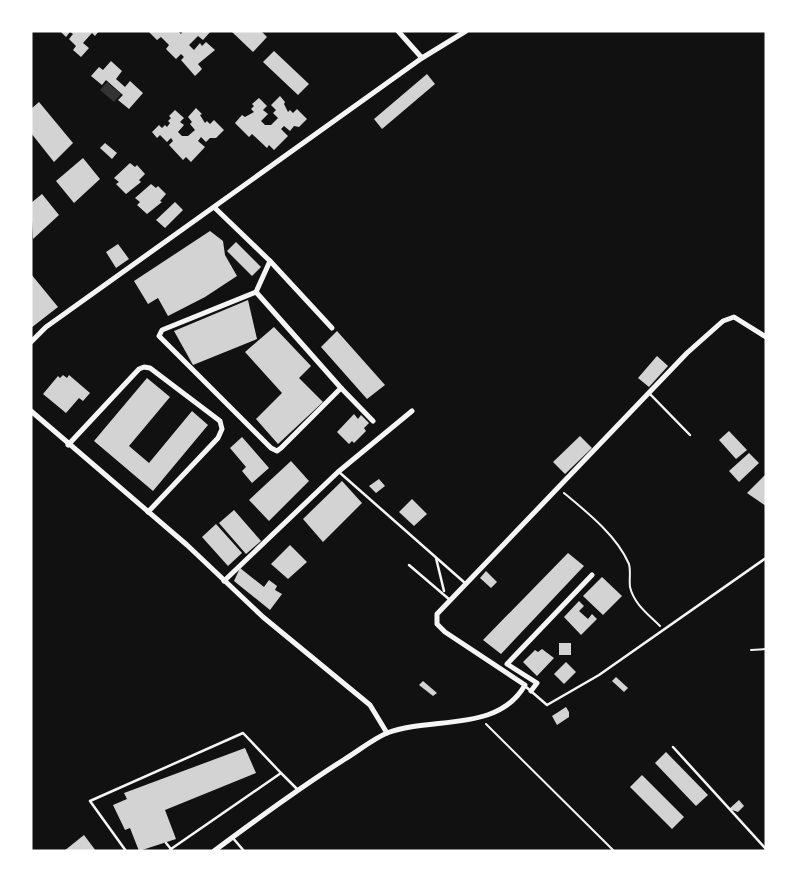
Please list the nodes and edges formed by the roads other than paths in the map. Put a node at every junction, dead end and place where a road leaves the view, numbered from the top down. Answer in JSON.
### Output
{"nodes":[{"id":1,"x":398,"y":31,"type":"edge"},
{"id":2,"x":466,"y":31,"type":"edge"},
{"id":3,"x":422,"y":58,"type":"junction"},
{"id":4,"x":215,"y":208,"type":"junction"},
{"id":5,"x":270,"y":261,"type":"junction"},
{"id":6,"x":256,"y":292,"type":"junction"},
{"id":7,"x":332,"y":328,"type":"dead end"},
{"id":8,"x":766,"y":337,"type":"edge"},
{"id":9,"x":31,"y":342,"type":"edge"},
{"id":10,"x":341,"y":388,"type":"junction"},
{"id":11,"x":649,"y":393,"type":"junction"},
{"id":12,"x":31,"y":411,"type":"edge"},
{"id":13,"x":412,"y":411,"type":"dead end"},
{"id":14,"x":373,"y":421,"type":"dead end"},
{"id":15,"x":690,"y":435,"type":"dead end"},
{"id":16,"x":68,"y":444,"type":"junction"},
{"id":17,"x":338,"y":472,"type":"junction"},
{"id":18,"x":148,"y":512,"type":"junction"},
{"id":19,"x":436,"y":558,"type":"junction"},
{"id":20,"x":766,"y":558,"type":"edge"},
{"id":21,"x":409,"y":565,"type":"dead end"},
{"id":22,"x":592,"y":575,"type":"dead end"},
{"id":23,"x":224,"y":581,"type":"junction"},
{"id":24,"x":465,"y":583,"type":"junction"},
{"id":25,"x":444,"y":593,"type":"junction"},
{"id":26,"x":450,"y":600,"type":"junction"},
{"id":27,"x":525,"y":685,"type":"junction"},
{"id":28,"x":532,"y":691,"type":"junction"},
{"id":29,"x":387,"y":733,"type":"junction"},
{"id":30,"x":673,"y":747,"type":"dead end"},
{"id":31,"x":281,"y":772,"type":"junction"},
{"id":32,"x":297,"y":789,"type":"junction"},
{"id":33,"x":232,"y":837,"type":"junction"},
{"id":34,"x":166,"y":843,"type":"dead end"},
{"id":35,"x":766,"y":849,"type":"edge"},
{"id":36,"x":171,"y":850,"type":"edge"},
{"id":37,"x":126,"y":851,"type":"edge"},
{"id":38,"x":214,"y":851,"type":"edge"},
{"id":39,"x":244,"y":851,"type":"edge"}],
"edges":[{"from":1,"to":3,"type":"street"},
{"from":2,"to":3,"type":"street"},
{"from":3,"to":4,"type":"street"},
{"from":4,"to":5,"type":"street"},
{"from":4,"to":9,"type":"street"},
{"from":5,"to":6,"type":"street"},
{"from":5,"to":7,"type":"street"},
{"from":6,"to":10,"type":"street"},
{"from":6,"to":10,"type":"street"},
{"from":8,"to":11,"type":"street"},
{"from":10,"to":14,"type":"street"},
{"from":11,"to":15,"type":"lane"},
{"from":11,"to":24,"type":"street"},
{"from":12,"to":16,"type":"street"},
{"from":13,"to":17,"type":"street"},
{"from":16,"to":18,"type":"street"},
{"from":16,"to":18,"type":"street"},
{"from":17,"to":19,"type":"lane"},
{"from":17,"to":23,"type":"street"},
{"from":18,"to":23,"type":"street"},
{"from":19,"to":24,"type":"lane"},
{"from":19,"to":25,"type":"lane"},
{"from":20,"to":28,"type":"lane"},
{"from":21,"to":25,"type":"lane"},
{"from":22,"to":28,"type":"street"},
{"from":23,"to":29,"type":"street"},
{"from":24,"to":26,"type":"street"},
{"from":25,"to":26,"type":"lane"},
{"from":26,"to":27,"type":"street"},
{"from":27,"to":28,"type":"lane"},
{"from":27,"to":29,"type":"street"},
{"from":29,"to":32,"type":"street"},
{"from":30,"to":35,"type":"lane"},
{"from":31,"to":32,"type":"lane"},
{"from":31,"to":36,"type":"lane"},
{"from":31,"to":37,"type":"lane"},
{"from":32,"to":33,"type":"street"},
{"from":33,"to":38,"type":"street"},
{"from":33,"to":39,"type":"lane"},
{"from":34,"to":36,"type":"lane"}]}
